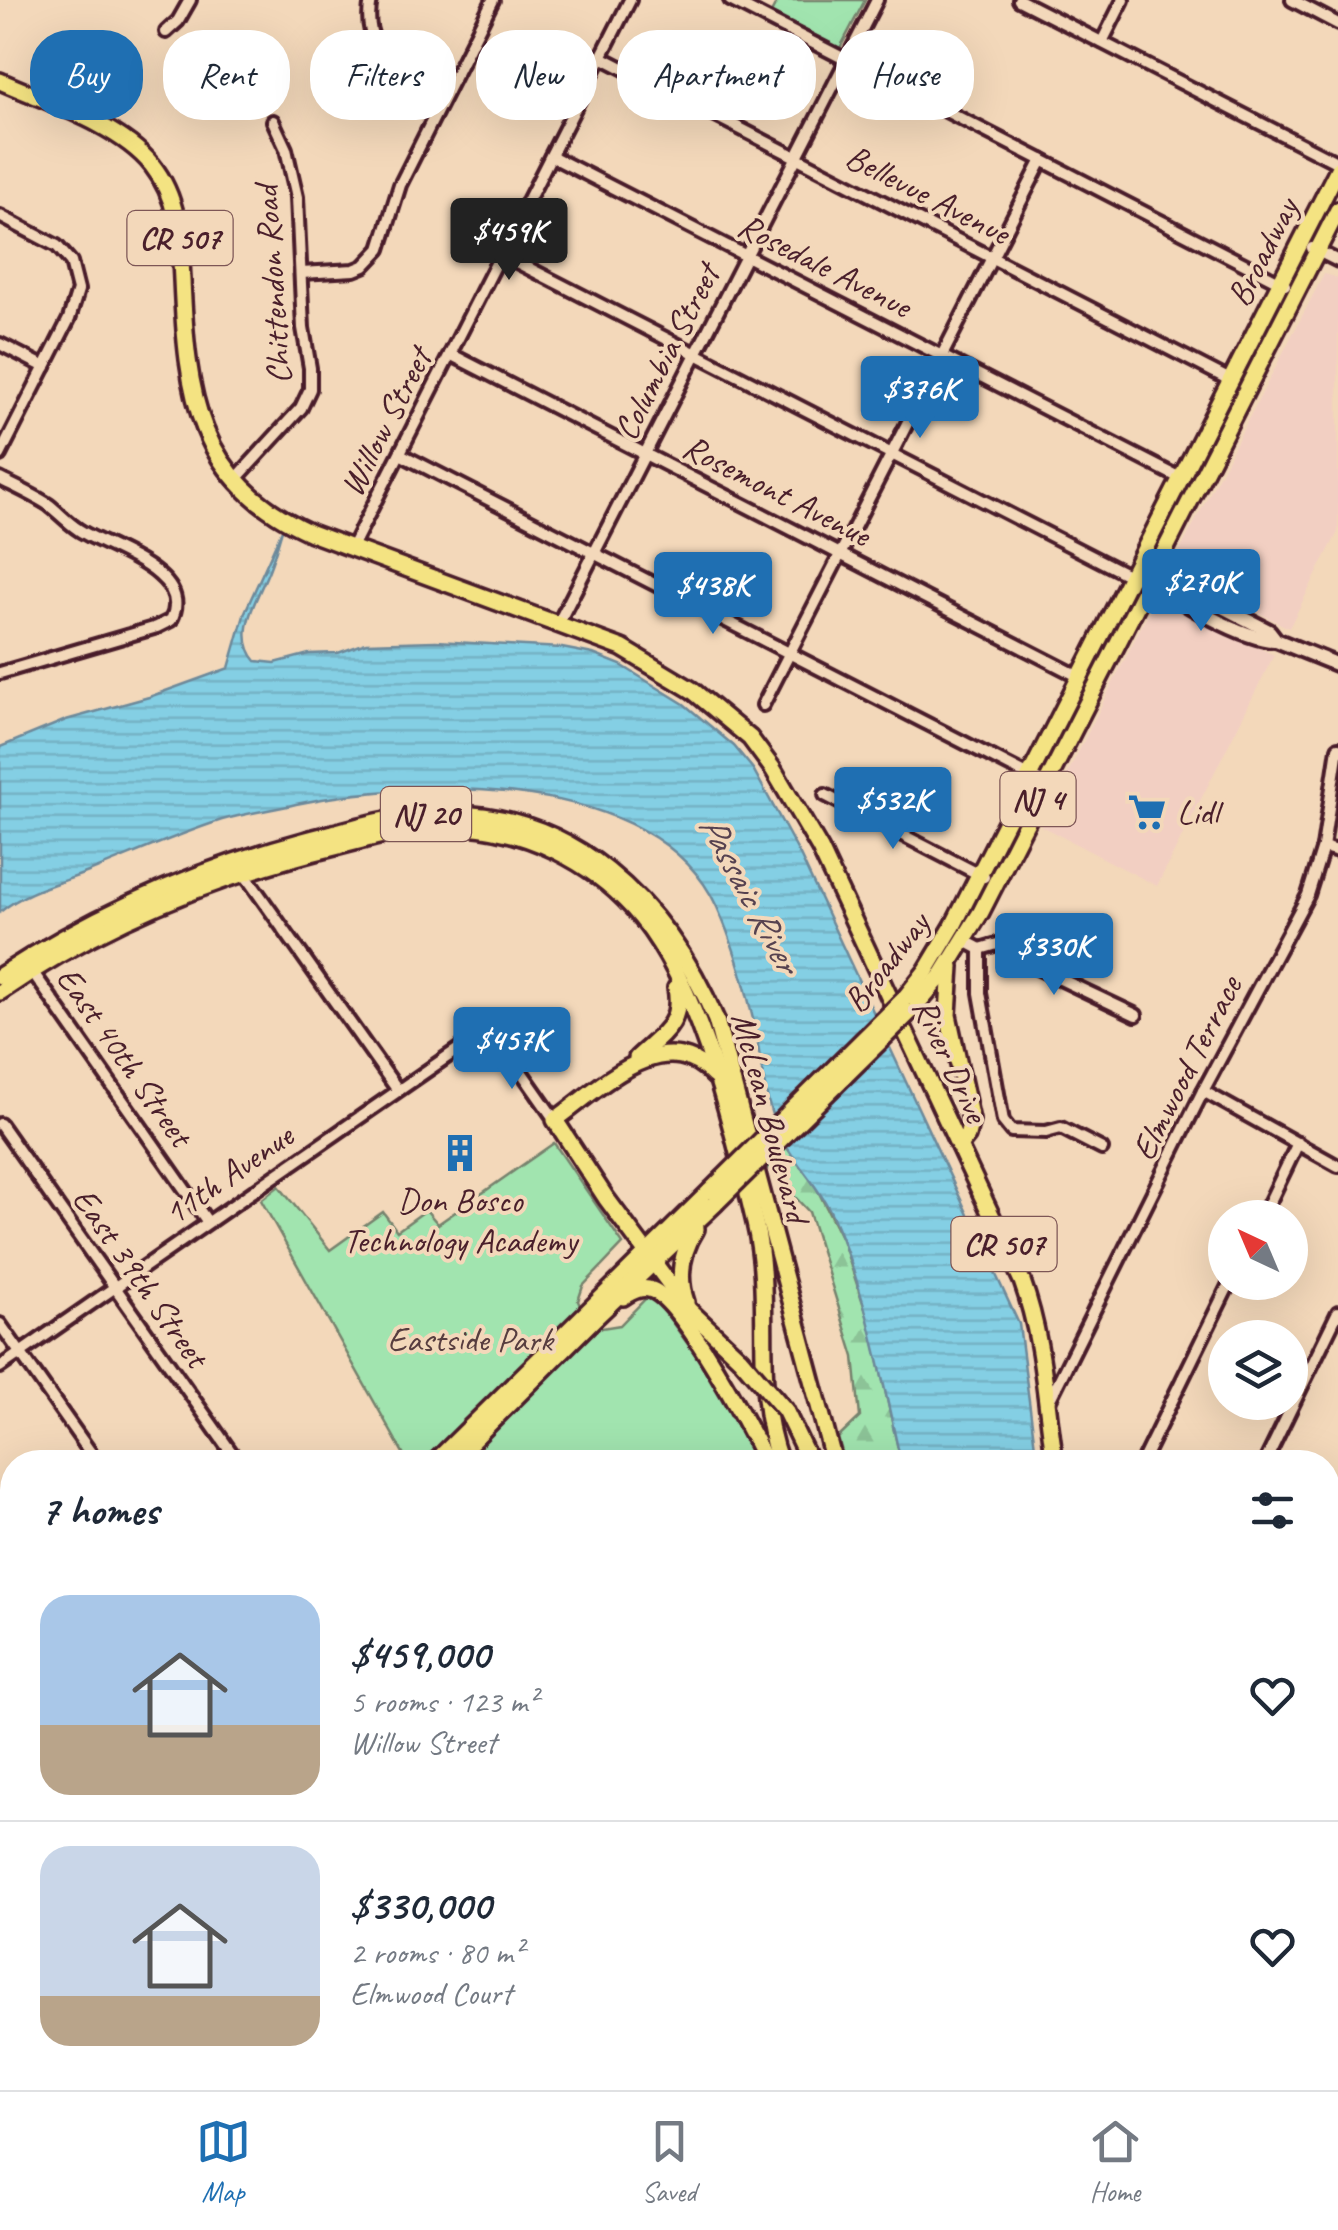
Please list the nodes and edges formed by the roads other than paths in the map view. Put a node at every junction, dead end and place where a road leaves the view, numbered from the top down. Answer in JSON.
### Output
{"nodes":[{"id":1,"x":190,"y":0,"type":"edge"},
{"id":2,"x":371,"y":0,"type":"edge"},
{"id":3,"x":493,"y":0,"type":"edge"},
{"id":4,"x":630,"y":0,"type":"edge"},
{"id":5,"x":730,"y":0,"type":"edge"},
{"id":6,"x":877,"y":0,"type":"edge"},
{"id":7,"x":1020,"y":0,"type":"edge"},
{"id":8,"x":1123,"y":0,"type":"edge"},
{"id":9,"x":1292,"y":0,"type":"edge"},
{"id":10,"x":1338,"y":24,"type":"edge"},
{"id":11,"x":168,"y":30,"type":"edge"},
{"id":12,"x":372,"y":30,"type":"edge"},
{"id":13,"x":862,"y":30,"type":"edge"},
{"id":14,"x":1102,"y":42,"type":"junction"},
{"id":15,"x":836,"y":55,"type":"edge"},
{"id":16,"x":601,"y":58,"type":"junction"},
{"id":17,"x":456,"y":72,"type":"edge"},
{"id":18,"x":836,"y":80,"type":"edge"},
{"id":19,"x":0,"y":81,"type":"edge"},
{"id":20,"x":432,"y":120,"type":"edge"},
{"id":21,"x":964,"y":120,"type":"edge"},
{"id":22,"x":273,"y":121,"type":"dead end"},
{"id":23,"x":551,"y":156,"type":"junction"},
{"id":24,"x":796,"y":158,"type":"junction"},
{"id":25,"x":1042,"y":160,"type":"junction"},
{"id":26,"x":1338,"y":166,"type":"edge"},
{"id":27,"x":1338,"y":210,"type":"edge"},
{"id":28,"x":0,"y":216,"type":"edge"},
{"id":29,"x":1300,"y":242,"type":"junction"},
{"id":30,"x":1317,"y":251,"type":"junction"},
{"id":31,"x":501,"y":254,"type":"junction"},
{"id":32,"x":746,"y":256,"type":"junction"},
{"id":33,"x":992,"y":258,"type":"junction"},
{"id":34,"x":1338,"y":262,"type":"edge"},
{"id":35,"x":301,"y":274,"type":"junction"},
{"id":36,"x":1280,"y":282,"type":"junction"},
{"id":37,"x":1297,"y":290,"type":"junction"},
{"id":38,"x":0,"y":344,"type":"edge"},
{"id":39,"x":450,"y":354,"type":"junction"},
{"id":40,"x":696,"y":354,"type":"junction"},
{"id":41,"x":942,"y":356,"type":"junction"},
{"id":42,"x":45,"y":367,"type":"junction"},
{"id":43,"x":1230,"y":380,"type":"junction"},
{"id":44,"x":400,"y":454,"type":"junction"},
{"id":45,"x":645,"y":454,"type":"junction"},
{"id":46,"x":892,"y":454,"type":"junction"},
{"id":47,"x":0,"y":455,"type":"edge"},
{"id":48,"x":1180,"y":478,"type":"junction"},
{"id":49,"x":0,"y":479,"type":"edge"},
{"id":50,"x":234,"y":481,"type":"junction"},
{"id":51,"x":346,"y":545,"type":"junction"},
{"id":52,"x":594,"y":554,"type":"junction"},
{"id":53,"x":840,"y":554,"type":"junction"},
{"id":54,"x":1130,"y":576,"type":"junction"},
{"id":55,"x":1150,"y":576,"type":"junction"},
{"id":56,"x":559,"y":622,"type":"junction"},
{"id":57,"x":789,"y":653,"type":"junction"},
{"id":58,"x":1338,"y":665,"type":"edge"},
{"id":59,"x":0,"y":673,"type":"edge"},
{"id":60,"x":1078,"y":676,"type":"junction"},
{"id":61,"x":763,"y":704,"type":"dead end"},
{"id":62,"x":1338,"y":748,"type":"edge"},
{"id":63,"x":1028,"y":776,"type":"junction"},
{"id":64,"x":1045,"y":784,"type":"junction"},
{"id":65,"x":825,"y":795,"type":"dead end"},
{"id":66,"x":1323,"y":847,"type":"junction"},
{"id":67,"x":1338,"y":852,"type":"edge"},
{"id":68,"x":244,"y":872,"type":"junction"},
{"id":69,"x":979,"y":874,"type":"junction"},
{"id":70,"x":996,"y":883,"type":"junction"},
{"id":71,"x":972,"y":945,"type":"junction"},
{"id":72,"x":955,"y":956,"type":"junction"},
{"id":73,"x":671,"y":965,"type":"junction"},
{"id":74,"x":32,"y":971,"type":"junction"},
{"id":75,"x":0,"y":976,"type":"edge"},
{"id":76,"x":0,"y":992,"type":"edge"},
{"id":77,"x":907,"y":1006,"type":"junction"},
{"id":78,"x":948,"y":1015,"type":"junction"},
{"id":79,"x":1136,"y":1015,"type":"dead end"},
{"id":80,"x":626,"y":1070,"type":"junction"},
{"id":81,"x":716,"y":1079,"type":"junction"},
{"id":82,"x":397,"y":1089,"type":"junction"},
{"id":83,"x":1202,"y":1091,"type":"junction"},
{"id":84,"x":556,"y":1120,"type":"junction"},
{"id":85,"x":0,"y":1124,"type":"edge"},
{"id":86,"x":1298,"y":1143,"type":"junction"},
{"id":87,"x":959,"y":1146,"type":"junction"},
{"id":88,"x":1102,"y":1149,"type":"dead end"},
{"id":89,"x":1338,"y":1166,"type":"edge"},
{"id":90,"x":712,"y":1197,"type":"junction"},
{"id":91,"x":1271,"y":1200,"type":"edge"},
{"id":92,"x":618,"y":1213,"type":"junction"},
{"id":93,"x":208,"y":1221,"type":"junction"},
{"id":94,"x":650,"y":1258,"type":"junction"},
{"id":95,"x":114,"y":1286,"type":"junction"},
{"id":96,"x":1221,"y":1300,"type":"edge"},
{"id":97,"x":689,"y":1310,"type":"junction"},
{"id":98,"x":1338,"y":1312,"type":"edge"},
{"id":99,"x":592,"y":1313,"type":"junction"},
{"id":100,"x":0,"y":1324,"type":"edge"},
{"id":101,"x":20,"y":1352,"type":"junction"},
{"id":102,"x":0,"y":1366,"type":"edge"},
{"id":103,"x":1048,"y":1402,"type":"junction"},
{"id":104,"x":89,"y":1450,"type":"edge"},
{"id":105,"x":230,"y":1450,"type":"edge"},
{"id":106,"x":448,"y":1450,"type":"edge"},
{"id":107,"x":462,"y":1450,"type":"edge"},
{"id":108,"x":760,"y":1450,"type":"edge"},
{"id":109,"x":776,"y":1450,"type":"edge"},
{"id":110,"x":804,"y":1450,"type":"edge"},
{"id":111,"x":831,"y":1450,"type":"edge"},
{"id":112,"x":1054,"y":1450,"type":"edge"},
{"id":113,"x":1148,"y":1450,"type":"edge"},
{"id":114,"x":1270,"y":1450,"type":"edge"}],
"edges":[{"from":1,"to":11,"type":"street"},
{"from":2,"to":12,"type":"street"},
{"from":3,"to":17,"type":"street"},
{"from":4,"to":16,"type":"street","name":"Willow Street"},
{"from":5,"to":15,"type":"street"},
{"from":6,"to":13,"type":"street","name":"Columbia Street"},
{"from":7,"to":14,"type":"street"},
{"from":8,"to":14,"type":"street"},
{"from":9,"to":10,"type":"street"},
{"from":14,"to":26,"type":"street"},
{"from":16,"to":23,"type":"street","name":"Willow Street"},
{"from":16,"to":24,"type":"street","name":"Bellevue Avenue"},
{"from":18,"to":24,"type":"street","name":"Columbia Street"},
{"from":19,"to":50,"type":"main road","number":"CR 507"},
{"from":20,"to":35,"type":"street"},
{"from":21,"to":25,"type":"street"},
{"from":22,"to":35,"type":"street","name":"Chittendon Road"},
{"from":23,"to":31,"type":"street","name":"Willow Street"},
{"from":23,"to":32,"type":"street","name":"Rosedale Avenue"},
{"from":24,"to":32,"type":"street","name":"Columbia Street"},
{"from":24,"to":33,"type":"street","name":"Bellevue Avenue"},
{"from":25,"to":33,"type":"street"},
{"from":25,"to":36,"type":"street"},
{"from":26,"to":29,"type":"main road","name":"Broadway","number":"NJ 4"},
{"from":27,"to":30,"type":"main road","name":"Broadway","number":"NJ 4"},
{"from":28,"to":42,"type":"street"},
{"from":29,"to":30,"type":"street"},
{"from":29,"to":36,"type":"main road","name":"Broadway","number":"NJ 4"},
{"from":30,"to":34,"type":"street"},
{"from":30,"to":37,"type":"main road","name":"Broadway","number":"NJ 4"},
{"from":31,"to":39,"type":"street","name":"Willow Street"},
{"from":31,"to":40,"type":"street"},
{"from":32,"to":40,"type":"street","name":"Columbia Street"},
{"from":32,"to":41,"type":"street","name":"Rosedale Avenue"},
{"from":33,"to":41,"type":"street"},
{"from":33,"to":43,"type":"street","name":"Bellevue Avenue"},
{"from":35,"to":50,"type":"street","name":"Chittendon Road"},
{"from":36,"to":37,"type":"street"},
{"from":36,"to":43,"type":"main road","name":"Broadway","number":"NJ 4"},
{"from":37,"to":55,"type":"main road","name":"Broadway","number":"NJ 4"},
{"from":38,"to":42,"type":"street"},
{"from":39,"to":44,"type":"street","name":"Willow Street"},
{"from":39,"to":45,"type":"street","name":"Rosemont Avenue"},
{"from":40,"to":45,"type":"street","name":"Columbia Street"},
{"from":40,"to":46,"type":"street"},
{"from":41,"to":46,"type":"street"},
{"from":41,"to":48,"type":"street","name":"Rosedale Avenue"},
{"from":42,"to":47,"type":"street"},
{"from":43,"to":48,"type":"main road","name":"Broadway","number":"NJ 4"},
{"from":44,"to":51,"type":"street","name":"Willow Street"},
{"from":44,"to":52,"type":"street"},
{"from":45,"to":52,"type":"street","name":"Columbia Street"},
{"from":45,"to":53,"type":"street","name":"Rosemont Avenue"},
{"from":46,"to":53,"type":"street"},
{"from":46,"to":54,"type":"street"},
{"from":48,"to":54,"type":"main road","name":"Broadway","number":"NJ 4"},
{"from":49,"to":59,"type":"street"},
{"from":50,"to":51,"type":"main road","number":"CR 507"},
{"from":51,"to":56,"type":"main road","name":"River Drive","number":"CR 507"},
{"from":52,"to":56,"type":"street","name":"Columbia Street"},
{"from":52,"to":57,"type":"street"},
{"from":53,"to":57,"type":"street"},
{"from":53,"to":60,"type":"street","name":"Rosemont Avenue"},
{"from":54,"to":55,"type":"street"},
{"from":54,"to":60,"type":"main road","name":"Broadway","number":"NJ 4"},
{"from":55,"to":58,"type":"street"},
{"from":55,"to":64,"type":"main road","name":"Broadway","number":"NJ 4"},
{"from":56,"to":87,"type":"main road","name":"River Drive","number":"CR 507"},
{"from":57,"to":61,"type":"street"},
{"from":57,"to":63,"type":"street"},
{"from":60,"to":63,"type":"main road","name":"Broadway","number":"NJ 4"},
{"from":62,"to":66,"type":"street","name":"Elmwood Terrace"},
{"from":63,"to":64,"type":"street"},
{"from":63,"to":69,"type":"main road","name":"Broadway","number":"NJ 4"},
{"from":64,"to":70,"type":"main road","name":"Broadway","number":"NJ 4"},
{"from":65,"to":69,"type":"street"},
{"from":66,"to":67,"type":"street"},
{"from":66,"to":83,"type":"street","name":"Elmwood Terrace"},
{"from":68,"to":73,"type":"main road","name":"McLean Boulevard","number":"NJ 20"},
{"from":68,"to":74,"type":"main road","name":"McLean Boulevard","number":"NJ 20"},
{"from":68,"to":82,"type":"street"},
{"from":69,"to":70,"type":"street"},
{"from":69,"to":77,"type":"main road","name":"Broadway","number":"NJ 4"},
{"from":70,"to":71,"type":"main road","name":"Broadway","number":"NJ 4"},
{"from":71,"to":72,"type":"main road","name":"Broadway","number":"NJ 4"},
{"from":71,"to":79,"type":"street"},
{"from":71,"to":88,"type":"street"},
{"from":72,"to":77,"type":"main road","name":"Broadway","number":"NJ 4"},
{"from":72,"to":78,"type":"main road"},
{"from":73,"to":80,"type":"main road"},
{"from":73,"to":81,"type":"main road","name":"McLean Boulevard","number":"NJ 20"},
{"from":74,"to":76,"type":"main road","name":"McLean Boulevard","number":"NJ 20"},
{"from":74,"to":93,"type":"street","name":"East 40th Street"},
{"from":75,"to":111,"type":"main road","name":"McLean Boulevard","number":"NJ 20"},
{"from":77,"to":78,"type":"main road"},
{"from":77,"to":90,"type":"main road","name":"Broadway","number":"NJ 4","bridge":true},
{"from":78,"to":87,"type":"main road"},
{"from":80,"to":81,"type":"main road"},
{"from":80,"to":84,"type":"main road"},
{"from":81,"to":109,"type":"main road","name":"McLean Boulevard","number":"NJ 20"},
{"from":82,"to":84,"type":"street","name":"11th Avenue"},
{"from":82,"to":93,"type":"street","name":"11th Avenue"},
{"from":83,"to":86,"type":"street"},
{"from":83,"to":103,"type":"street","name":"Elmwood Terrace"},
{"from":84,"to":92,"type":"main road"},
{"from":85,"to":95,"type":"street","name":"East 39th Street"},
{"from":86,"to":89,"type":"street"},
{"from":86,"to":91,"type":"street"},
{"from":87,"to":103,"type":"main road","name":"River Drive","number":"CR 507"},
{"from":90,"to":92,"type":"main road"},
{"from":90,"to":94,"type":"main road","name":"Broadway","number":"NJ 4"},
{"from":90,"to":97,"type":"main road"},
{"from":92,"to":94,"type":"main road"},
{"from":93,"to":95,"type":"street","name":"11th Avenue"},
{"from":94,"to":97,"type":"main road"},
{"from":94,"to":99,"type":"main road","name":"Broadway","number":"NJ 4"},
{"from":95,"to":101,"type":"street","name":"11th Avenue"},
{"from":95,"to":105,"type":"street","name":"East 39th Street"},
{"from":96,"to":113,"type":"street"},
{"from":97,"to":110,"type":"main road","bridge":true},
{"from":98,"to":114,"type":"street"},
{"from":99,"to":106,"type":"main road","name":"Broadway"},
{"from":99,"to":107,"type":"main road","name":"Broadway"},
{"from":99,"to":108,"type":"main road"},
{"from":100,"to":101,"type":"street"},
{"from":101,"to":102,"type":"street","name":"11th Avenue"},
{"from":101,"to":104,"type":"street"},
{"from":103,"to":112,"type":"main road","name":"River Drive","number":"CR 507"}]}
